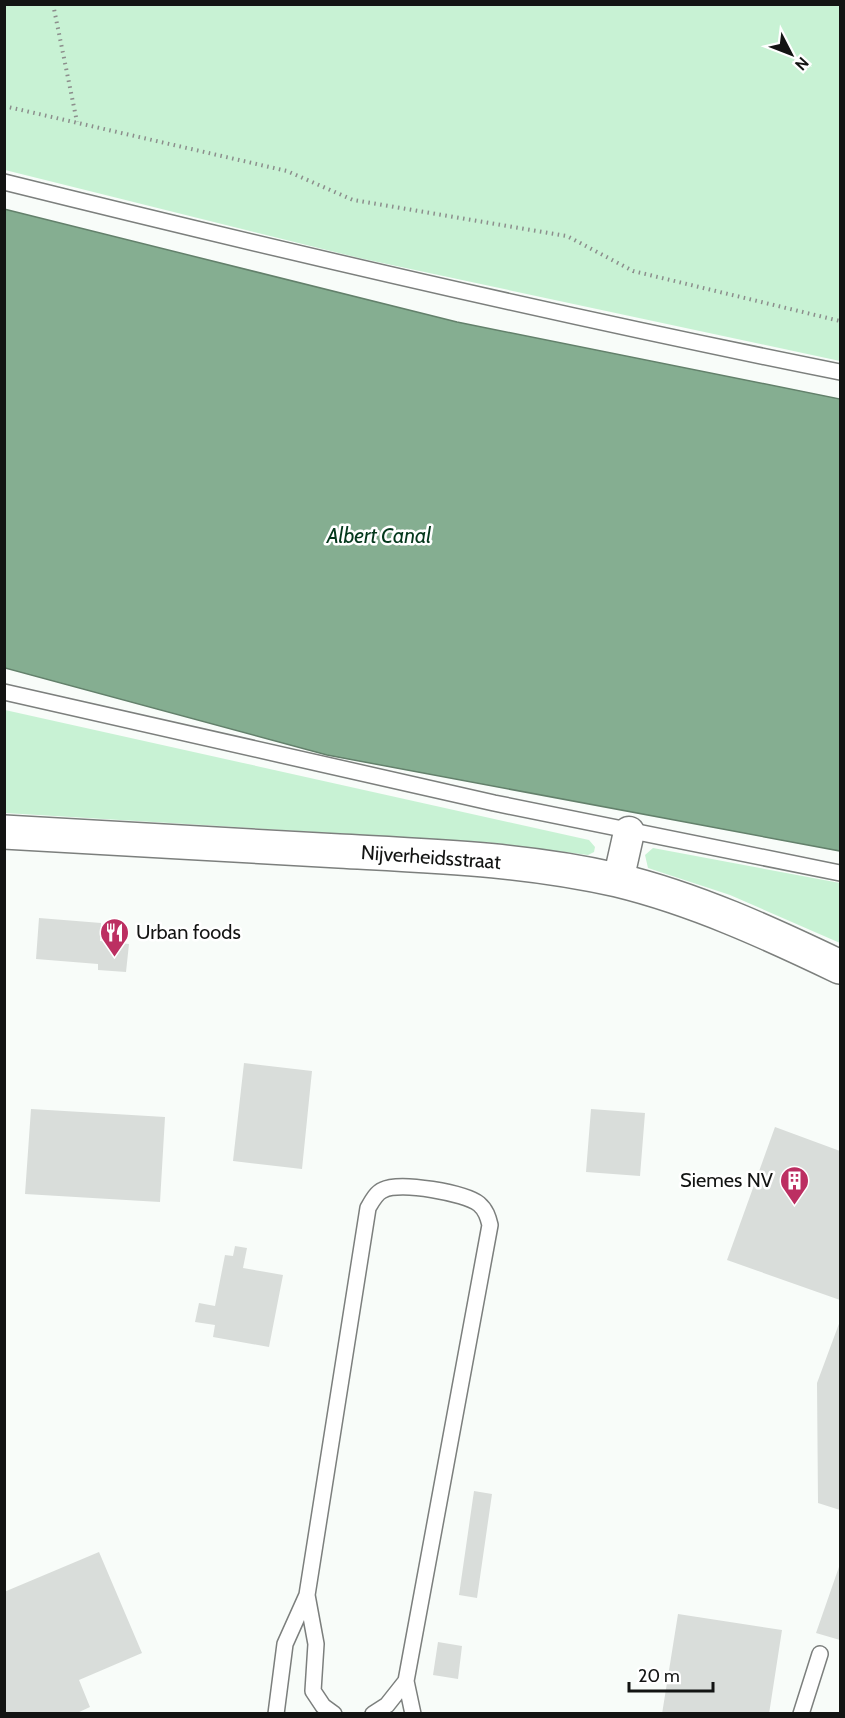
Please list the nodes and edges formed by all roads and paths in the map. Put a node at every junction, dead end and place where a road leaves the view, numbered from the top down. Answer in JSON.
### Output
{"nodes":[{"id":1,"x":53,"y":4,"type":"edge"},
{"id":2,"x":4,"y":106,"type":"edge"},
{"id":3,"x":77,"y":122,"type":"junction"},
{"id":4,"x":4,"y":182,"type":"edge"},
{"id":5,"x":840,"y":321,"type":"edge"},
{"id":6,"x":840,"y":372,"type":"edge"},
{"id":7,"x":4,"y":692,"type":"edge"},
{"id":8,"x":4,"y":832,"type":"edge"},
{"id":9,"x":629,"y":832,"type":"junction"},
{"id":10,"x":840,"y":873,"type":"edge"},
{"id":11,"x":618,"y":881,"type":"junction"},
{"id":12,"x":840,"y":967,"type":"edge"},
{"id":13,"x":307,"y":1595,"type":"junction"},
{"id":14,"x":820,"y":1654,"type":"dead end"},
{"id":15,"x":406,"y":1681,"type":"junction"},
{"id":16,"x":276,"y":1713,"type":"edge"},
{"id":17,"x":334,"y":1713,"type":"edge"},
{"id":18,"x":373,"y":1713,"type":"edge"},
{"id":19,"x":413,"y":1713,"type":"edge"},
{"id":20,"x":801,"y":1713,"type":"edge"}],
"edges":[{"from":1,"to":3,"type":"path"},
{"from":2,"to":3,"type":"path"},
{"from":3,"to":5,"type":"path"},
{"from":4,"to":6,"type":"lane"},
{"from":7,"to":9,"type":"lane"},
{"from":8,"to":11,"type":"street","name":"Nijverheidsstraat"},
{"from":9,"to":10,"type":"lane"},
{"from":9,"to":11,"type":"street"},
{"from":11,"to":12,"type":"street","name":"Nijverheidsstraat"},
{"from":13,"to":15,"type":"lane"},
{"from":13,"to":16,"type":"lane"},
{"from":13,"to":17,"type":"lane"},
{"from":14,"to":20,"type":"lane"},
{"from":15,"to":18,"type":"lane"},
{"from":15,"to":19,"type":"lane"}]}
